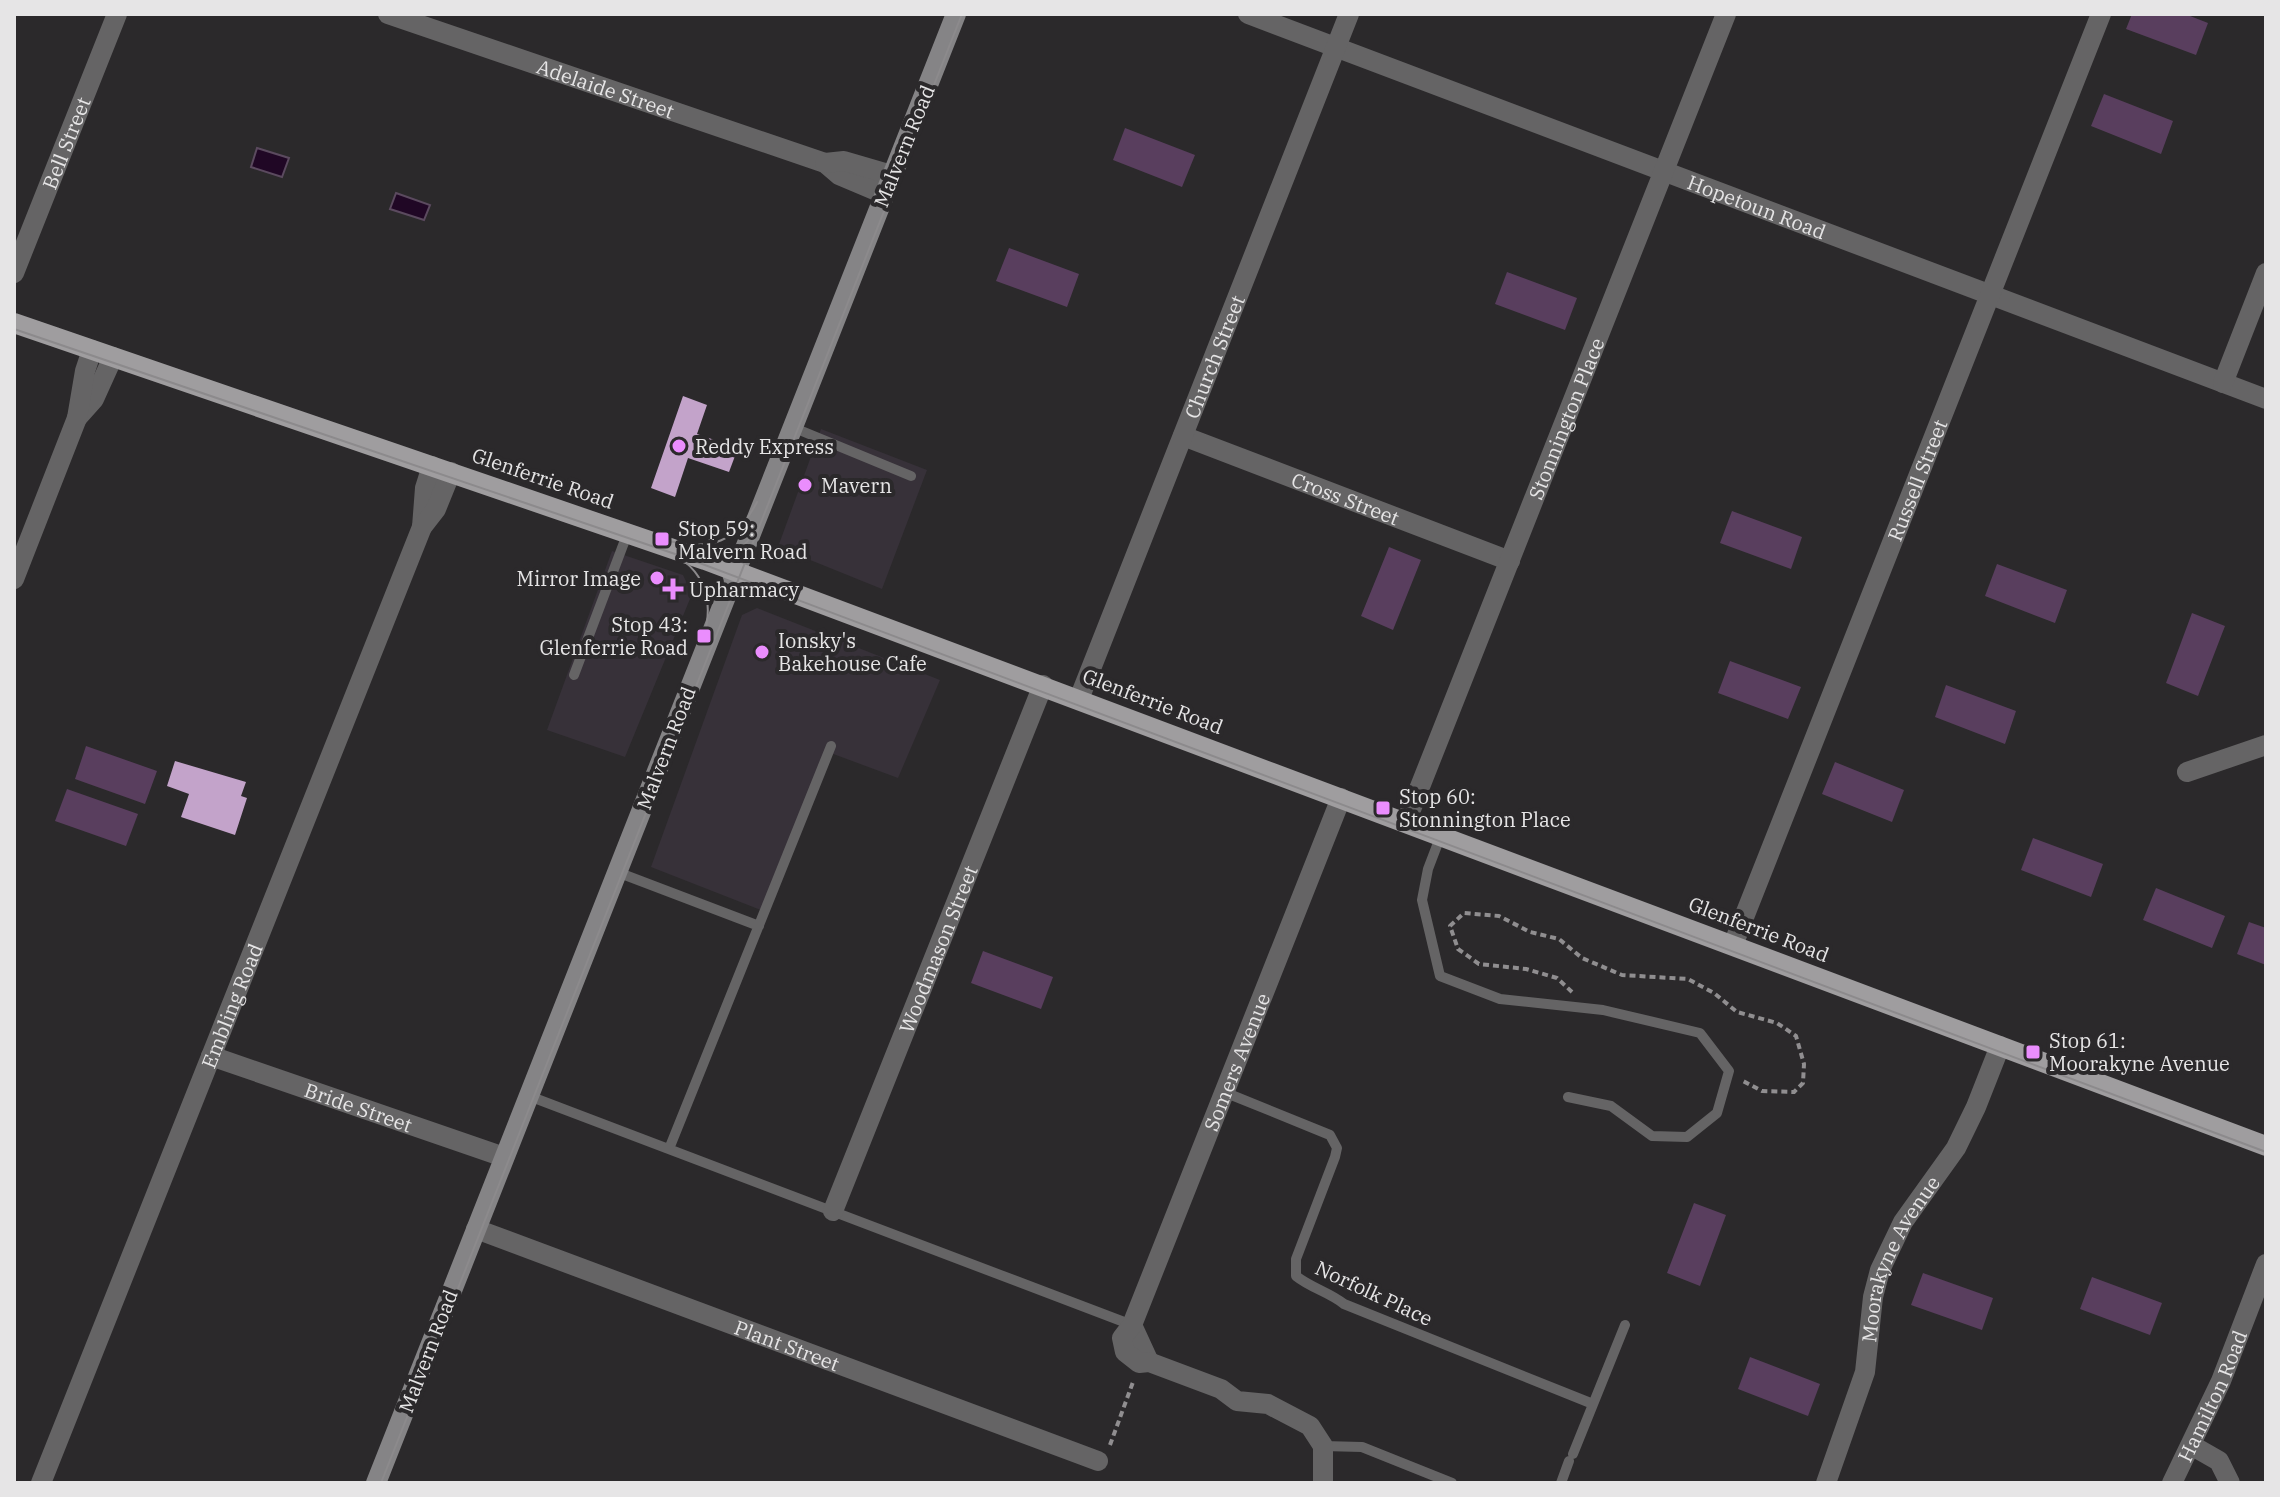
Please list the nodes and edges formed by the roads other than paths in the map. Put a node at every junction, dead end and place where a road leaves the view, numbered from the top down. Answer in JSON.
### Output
{"nodes":[{"id":1,"x":117,"y":14,"type":"edge"},
{"id":2,"x":388,"y":14,"type":"edge"},
{"id":3,"x":956,"y":14,"type":"edge"},
{"id":4,"x":1248,"y":14,"type":"edge"},
{"id":5,"x":1349,"y":14,"type":"edge"},
{"id":6,"x":1726,"y":14,"type":"edge"},
{"id":7,"x":2101,"y":14,"type":"edge"},
{"id":8,"x":1336,"y":47,"type":"junction"},
{"id":9,"x":1663,"y":172,"type":"junction"},
{"id":10,"x":888,"y":185,"type":"junction"},
{"id":11,"x":14,"y":273,"type":"edge"},
{"id":12,"x":2266,"y":273,"type":"edge"},
{"id":13,"x":1989,"y":296,"type":"junction"},
{"id":14,"x":14,"y":323,"type":"edge"},
{"id":15,"x":92,"y":350,"type":"junction"},
{"id":16,"x":113,"y":357,"type":"junction"},
{"id":17,"x":2223,"y":383,"type":"junction"},
{"id":18,"x":2266,"y":399,"type":"edge"},
{"id":19,"x":77,"y":418,"type":"junction"},
{"id":20,"x":792,"y":427,"type":"junction"},
{"id":21,"x":1183,"y":436,"type":"junction"},
{"id":22,"x":442,"y":469,"type":"junction"},
{"id":23,"x":911,"y":476,"type":"dead end"},
{"id":24,"x":628,"y":532,"type":"junction"},
{"id":25,"x":1510,"y":561,"type":"junction"},
{"id":26,"x":736,"y":571,"type":"junction"},
{"id":27,"x":14,"y":579,"type":"edge"},
{"id":28,"x":574,"y":675,"type":"dead end"},
{"id":29,"x":1043,"y":685,"type":"junction"},
{"id":30,"x":1079,"y":699,"type":"junction"},
{"id":31,"x":2266,"y":745,"type":"edge"},
{"id":32,"x":831,"y":746,"type":"dead end"},
{"id":33,"x":2187,"y":772,"type":"dead end"},
{"id":34,"x":1341,"y":798,"type":"junction"},
{"id":35,"x":1406,"y":822,"type":"junction"},
{"id":36,"x":1441,"y":835,"type":"junction"},
{"id":37,"x":617,"y":872,"type":"junction"},
{"id":38,"x":759,"y":926,"type":"junction"},
{"id":39,"x":1733,"y":945,"type":"junction"},
{"id":40,"x":2000,"y":1046,"type":"junction"},
{"id":41,"x":211,"y":1056,"type":"junction"},
{"id":42,"x":1224,"y":1092,"type":"junction"},
{"id":43,"x":529,"y":1096,"type":"junction"},
{"id":44,"x":1568,"y":1097,"type":"dead end"},
{"id":45,"x":2266,"y":1146,"type":"edge"},
{"id":46,"x":669,"y":1149,"type":"junction"},
{"id":47,"x":504,"y":1157,"type":"junction"},
{"id":48,"x":833,"y":1211,"type":"junction"},
{"id":49,"x":476,"y":1229,"type":"junction"},
{"id":50,"x":2266,"y":1264,"type":"edge"},
{"id":51,"x":1132,"y":1325,"type":"junction"},
{"id":52,"x":1625,"y":1325,"type":"dead end"},
{"id":53,"x":1593,"y":1404,"type":"junction"},
{"id":54,"x":2191,"y":1445,"type":"junction"},
{"id":55,"x":1323,"y":1446,"type":"junction"},
{"id":56,"x":1102,"y":1459,"type":"road end"},
{"id":57,"x":1319,"y":1478,"type":"edge"},
{"id":58,"x":41,"y":1483,"type":"edge"},
{"id":59,"x":376,"y":1483,"type":"edge"},
{"id":60,"x":1452,"y":1483,"type":"edge"},
{"id":61,"x":1561,"y":1483,"type":"edge"},
{"id":62,"x":1826,"y":1483,"type":"edge"},
{"id":63,"x":2172,"y":1483,"type":"edge"},
{"id":64,"x":2230,"y":1483,"type":"edge"}],
"edges":[{"from":1,"to":11,"type":"street","name":"Bell Street"},
{"from":2,"to":10,"type":"street","name":"Adelaide Street"},
{"from":3,"to":10,"type":"main road","name":"Malvern Road"},
{"from":4,"to":8,"type":"street","name":"Hopetoun Road"},
{"from":5,"to":8,"type":"street","name":"Church Street"},
{"from":6,"to":9,"type":"street","name":"Stonnington Place"},
{"from":7,"to":13,"type":"street","name":"Russell Street"},
{"from":8,"to":9,"type":"street","name":"Hopetoun Road"},
{"from":8,"to":21,"type":"street","name":"Church Street"},
{"from":9,"to":13,"type":"street","name":"Hopetoun Road"},
{"from":9,"to":25,"type":"street","name":"Stonnington Place"},
{"from":10,"to":20,"type":"main road","name":"Malvern Road"},
{"from":12,"to":17,"type":"street"},
{"from":13,"to":17,"type":"street","name":"Hopetoun Road"},
{"from":13,"to":39,"type":"street","name":"Russell Street"},
{"from":14,"to":15,"type":"main road","name":"Glenferrie Road"},
{"from":15,"to":16,"type":"main road","name":"Glenferrie Road"},
{"from":15,"to":19,"type":"street"},
{"from":16,"to":19,"type":"street"},
{"from":16,"to":22,"type":"main road","name":"Glenferrie Road"},
{"from":17,"to":18,"type":"street","name":"Hopetoun Road"},
{"from":19,"to":27,"type":"street"},
{"from":20,"to":23,"type":"lane"},
{"from":20,"to":26,"type":"main road","name":"Malvern Road"},
{"from":21,"to":25,"type":"street","name":"Cross Street"},
{"from":21,"to":30,"type":"street","name":"Church Street"},
{"from":22,"to":24,"type":"main road","name":"Glenferrie Road"},
{"from":22,"to":41,"type":"street","name":"Embling Road"},
{"from":24,"to":26,"type":"main road","name":"Glenferrie Road"},
{"from":24,"to":28,"type":"lane"},
{"from":25,"to":35,"type":"street","name":"Stonnington Place"},
{"from":26,"to":29,"type":"main road","name":"Glenferrie Road"},
{"from":26,"to":37,"type":"main road","name":"Malvern Road"},
{"from":29,"to":30,"type":"main road","name":"Glenferrie Road"},
{"from":29,"to":48,"type":"street","name":"Woodmason Street"},
{"from":30,"to":34,"type":"main road","name":"Glenferrie Road"},
{"from":31,"to":33,"type":"street"},
{"from":32,"to":38,"type":"lane"},
{"from":34,"to":35,"type":"main road","name":"Glenferrie Road"},
{"from":34,"to":42,"type":"street","name":"Somers Avenue"},
{"from":35,"to":36,"type":"main road","name":"Glenferrie Road"},
{"from":36,"to":39,"type":"main road","name":"Glenferrie Road"},
{"from":36,"to":44,"type":"lane"},
{"from":37,"to":38,"type":"lane"},
{"from":37,"to":43,"type":"main road","name":"Malvern Road"},
{"from":38,"to":46,"type":"lane"},
{"from":39,"to":40,"type":"main road","name":"Glenferrie Road"},
{"from":40,"to":45,"type":"main road","name":"Glenferrie Road"},
{"from":40,"to":62,"type":"street","name":"Moorakyne Avenue"},
{"from":41,"to":47,"type":"street","name":"Bride Street"},
{"from":41,"to":58,"type":"street","name":"Embling Road"},
{"from":42,"to":51,"type":"street","name":"Somers Avenue"},
{"from":42,"to":53,"type":"lane","name":"Norfolk Place"},
{"from":43,"to":46,"type":"lane"},
{"from":43,"to":47,"type":"main road","name":"Malvern Road"},
{"from":46,"to":48,"type":"lane"},
{"from":47,"to":49,"type":"main road","name":"Malvern Road"},
{"from":48,"to":51,"type":"lane"},
{"from":49,"to":56,"type":"street","name":"Plant Street"},
{"from":49,"to":59,"type":"main road","name":"Malvern Road"},
{"from":50,"to":54,"type":"street","name":"Hamilton Road"},
{"from":51,"to":55,"type":"street","name":"Somers Avenue"},
{"from":52,"to":53,"type":"lane"},
{"from":53,"to":61,"type":"lane"},
{"from":54,"to":63,"type":"street","name":"Hamilton Road"},
{"from":54,"to":64,"type":"street"},
{"from":55,"to":57,"type":"street"},
{"from":55,"to":60,"type":"lane"}]}
